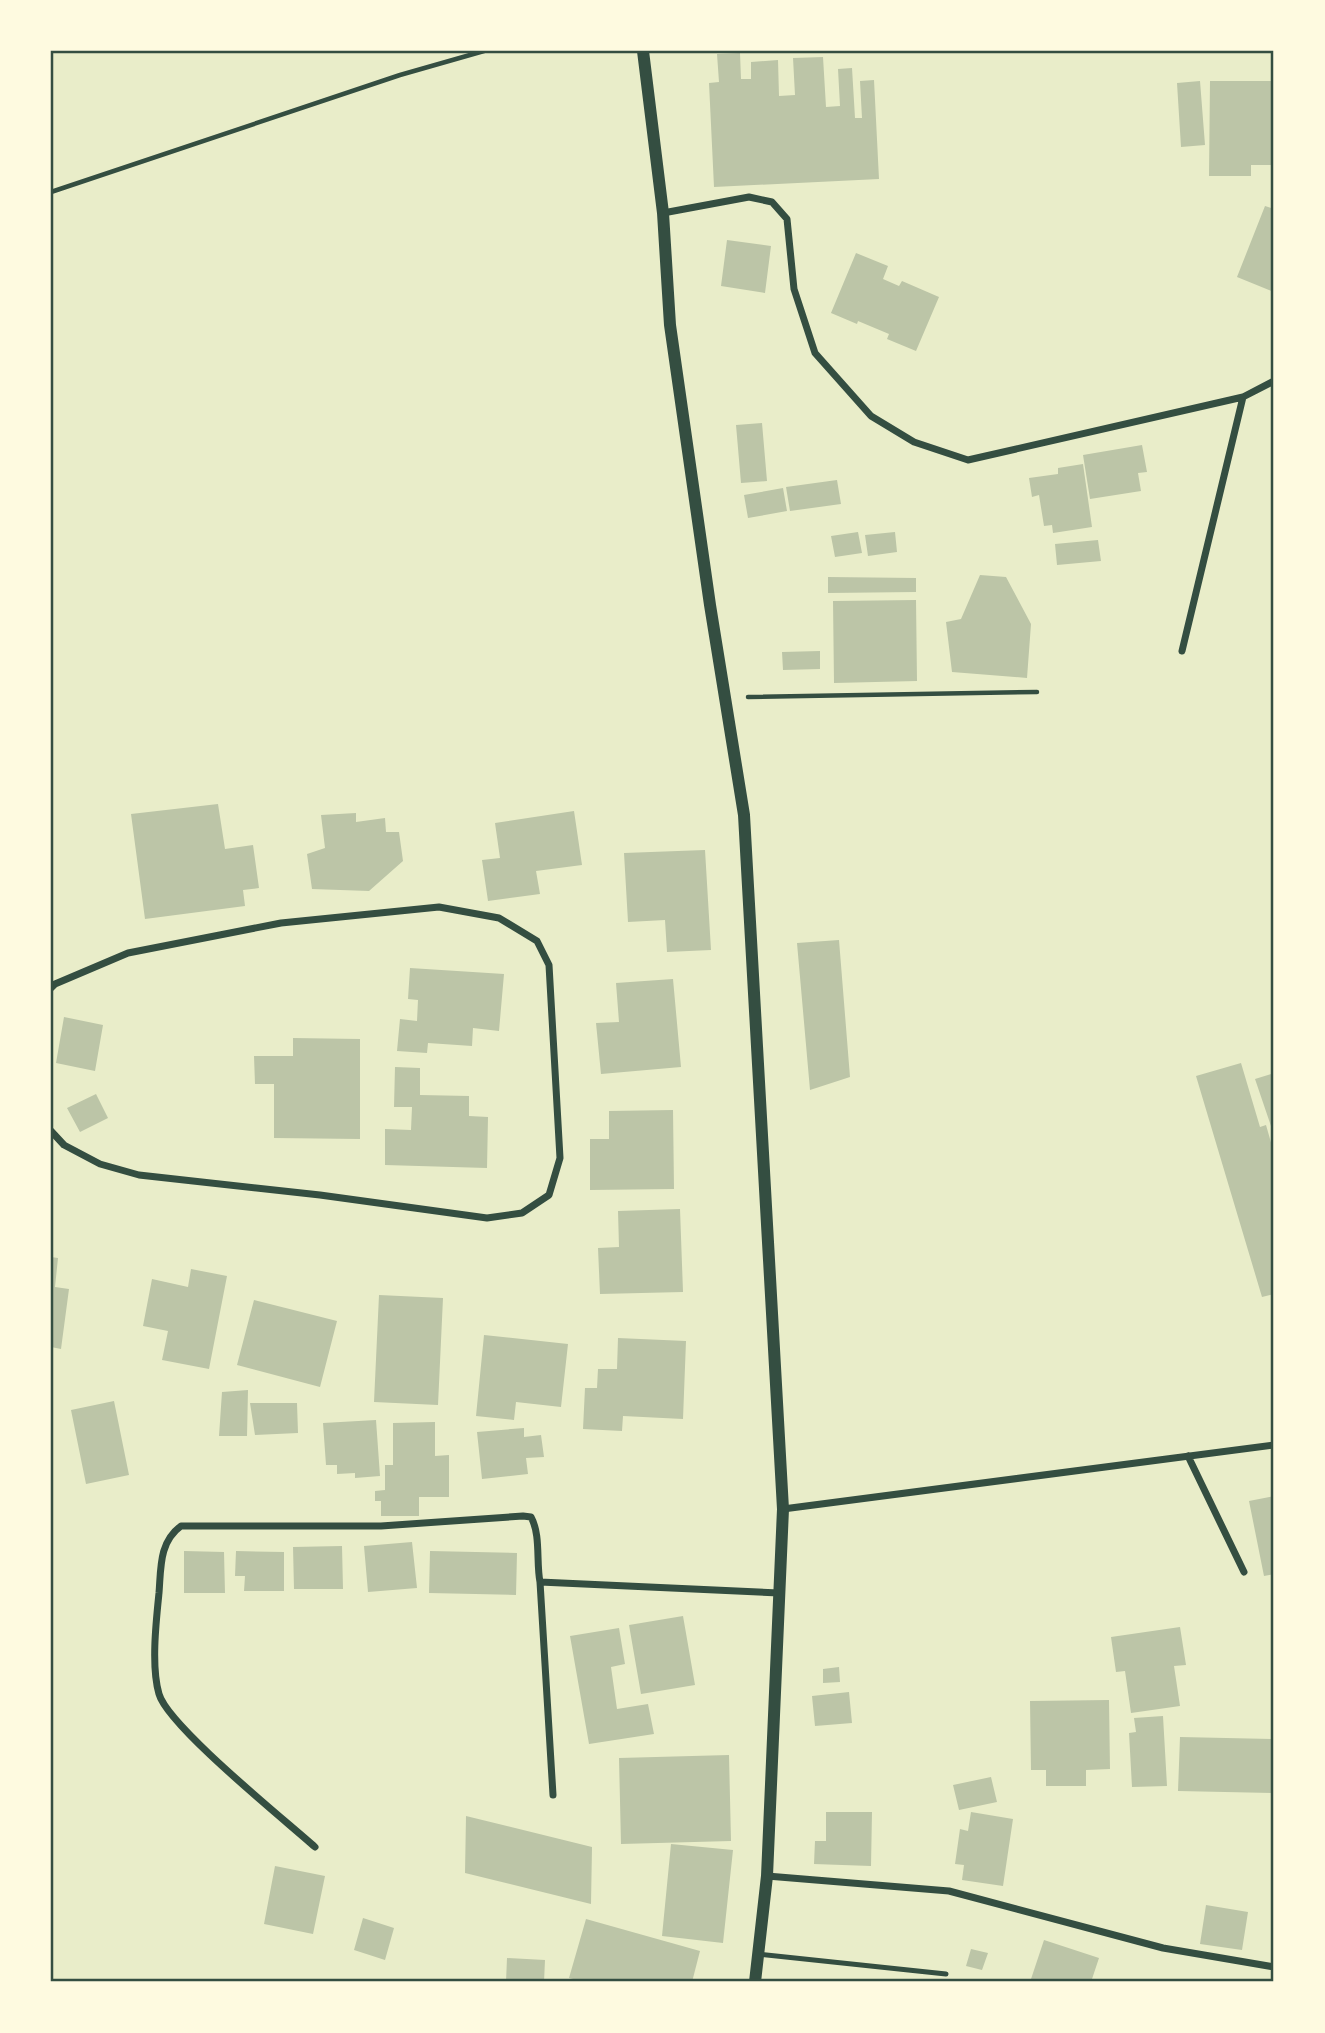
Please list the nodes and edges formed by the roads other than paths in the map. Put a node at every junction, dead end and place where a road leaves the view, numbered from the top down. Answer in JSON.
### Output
{"nodes":[{"id":1,"x":643,"y":51,"type":"edge"},
{"id":2,"x":663,"y":213,"type":"junction"},
{"id":3,"x":1274,"y":381,"type":"edge"},
{"id":4,"x":1243,"y":397,"type":"junction"},
{"id":5,"x":1182,"y":651,"type":"dead end"},
{"id":6,"x":51,"y":988,"type":"edge"},
{"id":7,"x":51,"y":1131,"type":"edge"},
{"id":8,"x":1274,"y":1445,"type":"edge"},
{"id":9,"x":1188,"y":1456,"type":"junction"},
{"id":10,"x":783,"y":1509,"type":"junction"},
{"id":11,"x":1244,"y":1572,"type":"dead end"},
{"id":12,"x":540,"y":1583,"type":"junction"},
{"id":13,"x":779,"y":1593,"type":"junction"},
{"id":14,"x":553,"y":1794,"type":"dead end"},
{"id":15,"x":315,"y":1847,"type":"dead end"},
{"id":16,"x":767,"y":1876,"type":"junction"},
{"id":17,"x":758,"y":1954,"type":"junction"},
{"id":18,"x":1274,"y":1967,"type":"edge"},
{"id":19,"x":946,"y":1974,"type":"dead end"},
{"id":20,"x":755,"y":1982,"type":"edge"}],
"edges":[{"from":1,"to":2,"type":"street"},
{"from":2,"to":4,"type":"street"},
{"from":2,"to":10,"type":"street"},
{"from":3,"to":4,"type":"street"},
{"from":4,"to":5,"type":"street"},
{"from":6,"to":7,"type":"street"},
{"from":8,"to":9,"type":"street"},
{"from":9,"to":10,"type":"street"},
{"from":9,"to":11,"type":"street"},
{"from":10,"to":13,"type":"street"},
{"from":12,"to":13,"type":"street"},
{"from":12,"to":14,"type":"street"},
{"from":12,"to":15,"type":"street"},
{"from":13,"to":16,"type":"street"},
{"from":16,"to":17,"type":"street"},
{"from":16,"to":18,"type":"street"},
{"from":17,"to":19,"type":"lane"},
{"from":17,"to":20,"type":"street"}]}
